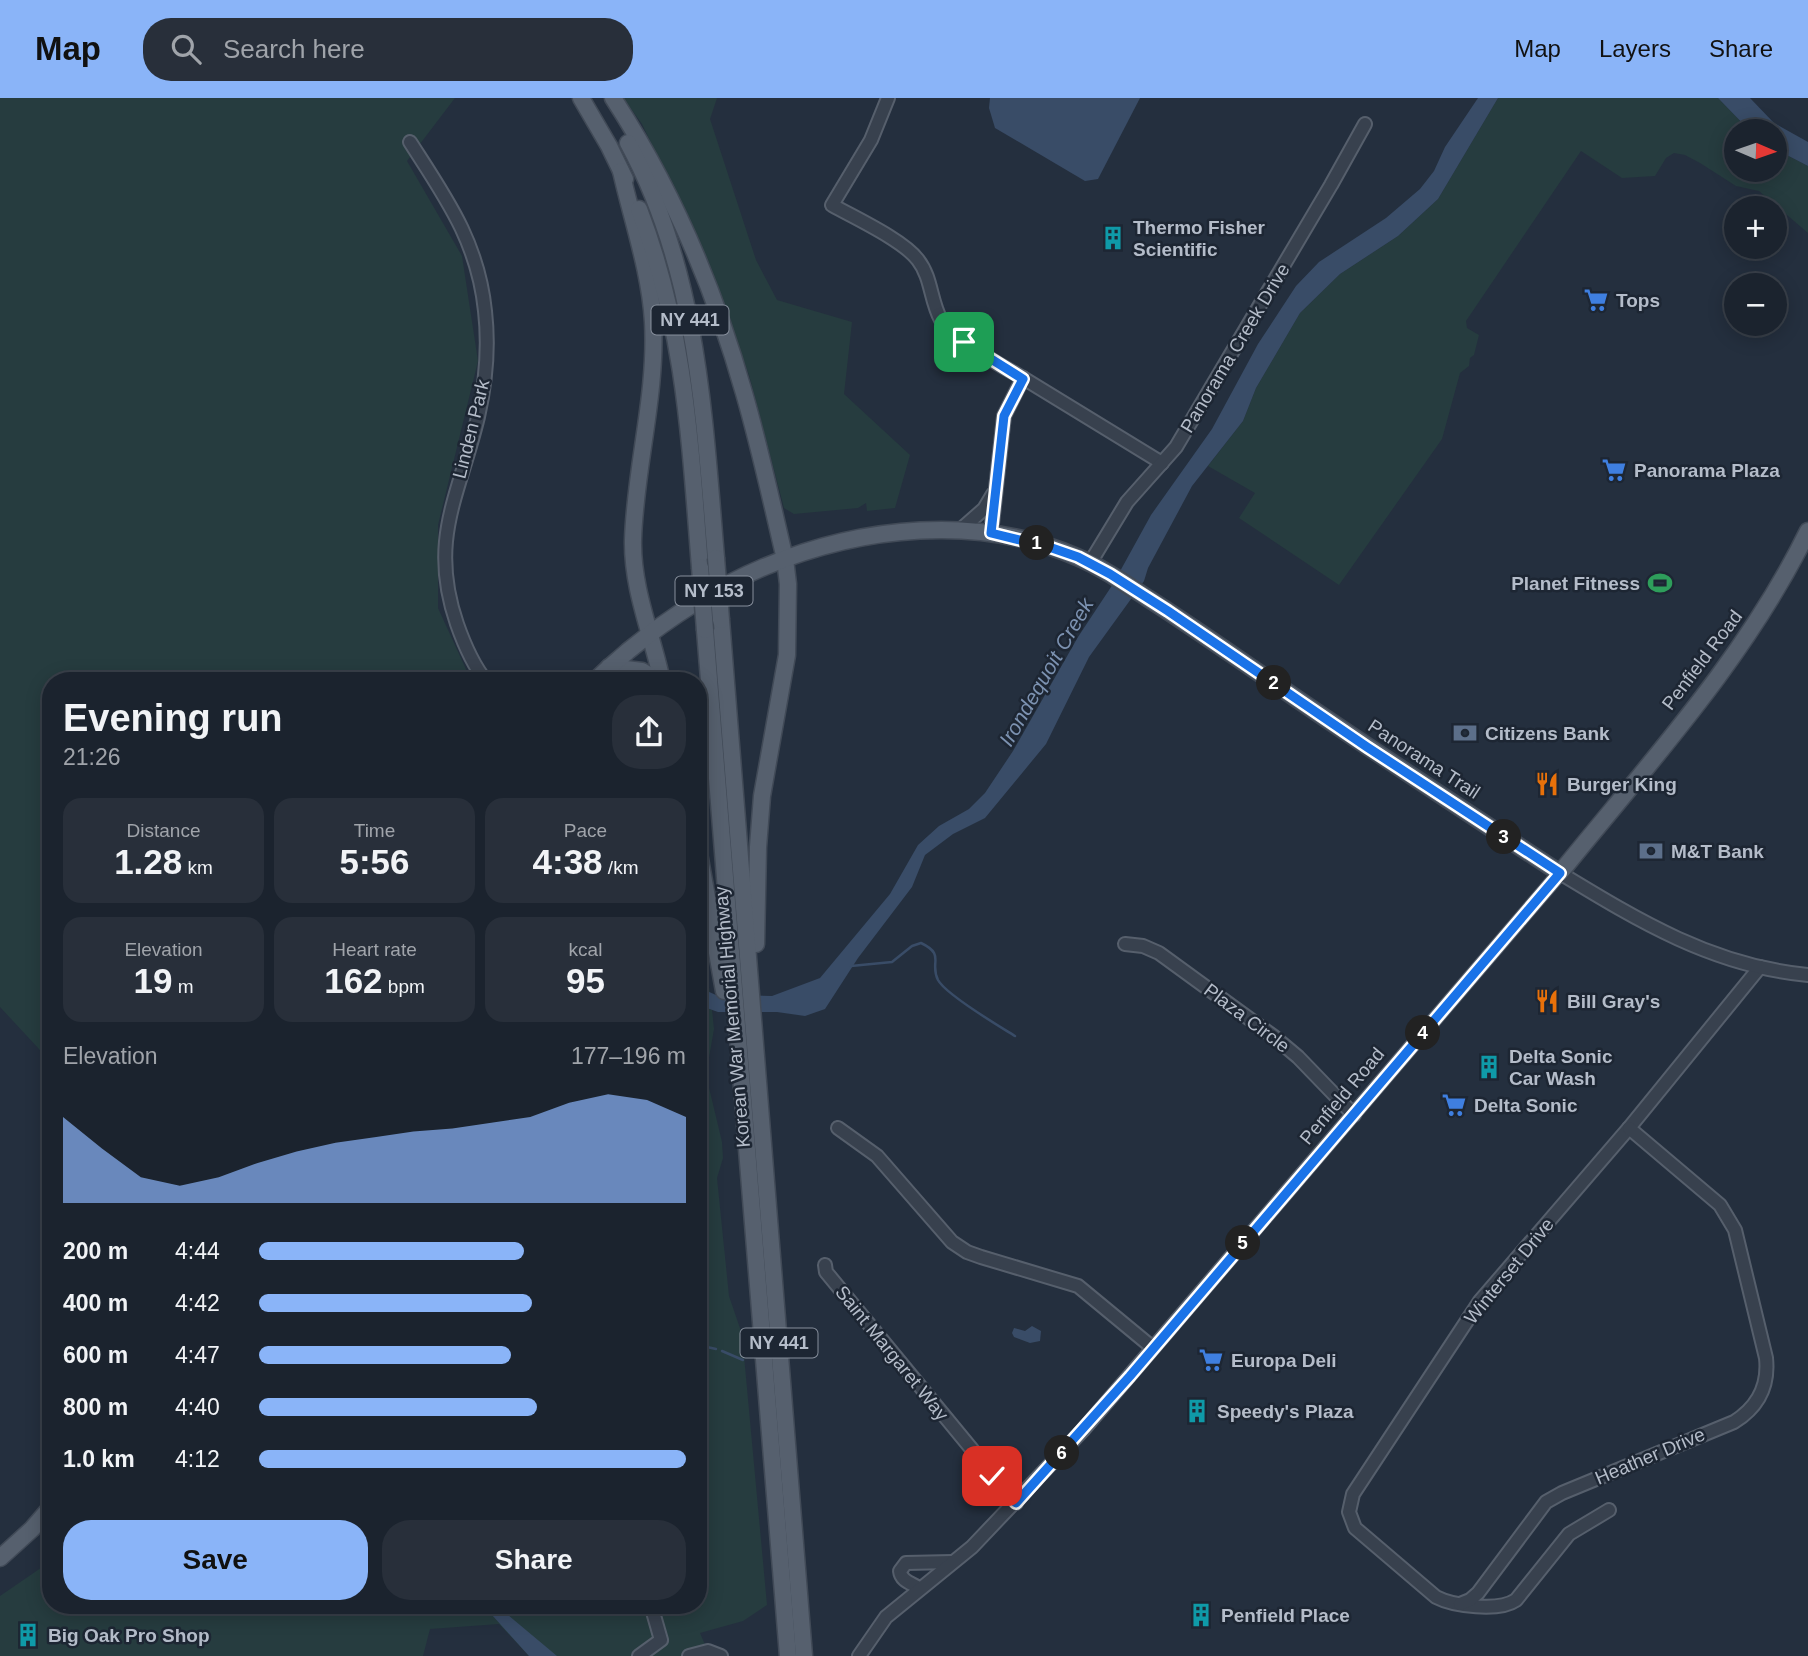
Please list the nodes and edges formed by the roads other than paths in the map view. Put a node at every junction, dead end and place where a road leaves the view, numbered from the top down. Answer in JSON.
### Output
{"nodes":[{"id":1,"x":581,"y":98,"type":"edge"},
{"id":2,"x":604,"y":98,"type":"edge"},
{"id":3,"x":613,"y":98,"type":"edge"},
{"id":4,"x":888,"y":98,"type":"edge"},
{"id":5,"x":1365,"y":124,"type":"dead end"},
{"id":6,"x":410,"y":142,"type":"dead end"},
{"id":7,"x":621,"y":171,"type":"junction"},
{"id":8,"x":1023,"y":379,"type":"junction"},
{"id":9,"x":1162,"y":463,"type":"junction"},
{"id":10,"x":996,"y":488,"type":"junction"},
{"id":11,"x":959,"y":531,"type":"junction"},
{"id":12,"x":1808,"y":531,"type":"edge"},
{"id":13,"x":991,"y":533,"type":"junction"},
{"id":14,"x":785,"y":559,"type":"junction"},
{"id":15,"x":1090,"y":563,"type":"junction"},
{"id":16,"x":649,"y":634,"type":"junction"},
{"id":17,"x":609,"y":667,"type":"junction"},
{"id":18,"x":481,"y":672,"type":"edge"},
{"id":19,"x":604,"y":672,"type":"edge"},
{"id":20,"x":644,"y":672,"type":"edge"},
{"id":21,"x":658,"y":672,"type":"edge"},
{"id":22,"x":1560,"y":873,"type":"junction"},
{"id":23,"x":707,"y":874,"type":"edge"},
{"id":24,"x":1125,"y":944,"type":"dead end"},
{"id":25,"x":1760,"y":967,"type":"junction"},
{"id":26,"x":740,"y":971,"type":"junction"},
{"id":27,"x":1808,"y":975,"type":"edge"},
{"id":28,"x":741,"y":1032,"type":"junction"},
{"id":29,"x":1353,"y":1115,"type":"junction"},
{"id":30,"x":838,"y":1128,"type":"dead end"},
{"id":31,"x":1629,"y":1128,"type":"junction"},
{"id":32,"x":825,"y":1265,"type":"dead end"},
{"id":33,"x":1153,"y":1348,"type":"junction"},
{"id":34,"x":1016,"y":1503,"type":"junction"},
{"id":35,"x":1609,"y":1510,"type":"dead end"},
{"id":36,"x":42,"y":1517,"type":"edge"},
{"id":37,"x":0,"y":1558,"type":"edge"},
{"id":38,"x":952,"y":1562,"type":"junction"},
{"id":39,"x":919,"y":1588,"type":"junction"},
{"id":40,"x":1455,"y":1604,"type":"junction"},
{"id":41,"x":653,"y":1614,"type":"edge"},
{"id":42,"x":639,"y":1656,"type":"edge"},
{"id":43,"x":689,"y":1656,"type":"edge"},
{"id":44,"x":721,"y":1656,"type":"edge"},
{"id":45,"x":788,"y":1656,"type":"edge"},
{"id":46,"x":804,"y":1656,"type":"edge"},
{"id":47,"x":859,"y":1656,"type":"edge"}],
"edges":[{"from":1,"to":7,"type":"main road","name":"Korean War Memorial Highway","number":"NY 441"},
{"from":2,"to":26,"type":"main road","name":"Korean War Memorial Highway","number":"NY 441","bridge":true},
{"from":3,"to":14,"type":"main road"},
{"from":4,"to":8,"type":"street"},
{"from":5,"to":9,"type":"street","name":"Panorama Creek Drive"},
{"from":6,"to":18,"type":"street","name":"Linden Park"},
{"from":7,"to":16,"type":"main road"},
{"from":7,"to":26,"type":"main road","name":"Korean War Memorial Highway","number":"NY 441","bridge":true},
{"from":8,"to":9,"type":"street"},
{"from":8,"to":10,"type":"street"},
{"from":9,"to":15,"type":"street","name":"Panorama Creek Drive"},
{"from":10,"to":11,"type":"street"},
{"from":10,"to":13,"type":"street"},
{"from":11,"to":13,"type":"main road","name":"Panorama Trail"},
{"from":11,"to":14,"type":"main road","name":"Panorama Trail"},
{"from":12,"to":22,"type":"main road","name":"Penfield Road"},
{"from":13,"to":15,"type":"main road","name":"Panorama Trail"},
{"from":14,"to":16,"type":"main road","number":"NY 153"},
{"from":14,"to":26,"type":"main road"},
{"from":15,"to":22,"type":"main road","name":"Panorama Trail"},
{"from":16,"to":17,"type":"main road","number":"NY 153"},
{"from":16,"to":21,"type":"main road"},
{"from":17,"to":19,"type":"main road","number":"NY 153"},
{"from":17,"to":20,"type":"main road"},
{"from":22,"to":25,"type":"street","name":"Panorama Trail"},
{"from":22,"to":29,"type":"street","name":"Penfield Road"},
{"from":23,"to":26,"type":"main road"},
{"from":24,"to":29,"type":"street","name":"Plaza Circle"},
{"from":25,"to":27,"type":"street","name":"Panorama Trail"},
{"from":25,"to":31,"type":"street","name":"Winterset Drive"},
{"from":26,"to":28,"type":"main road"},
{"from":26,"to":28,"type":"main road","name":"Korean War Memorial Highway","number":"NY 441"},
{"from":28,"to":45,"type":"main road","name":"Korean War Memorial Highway","number":"NY 441"},
{"from":28,"to":46,"type":"main road","name":"Korean War Memorial Highway","number":"NY 441"},
{"from":29,"to":33,"type":"street","name":"Penfield Road"},
{"from":30,"to":33,"type":"street"},
{"from":31,"to":40,"type":"street","name":"Winterset Drive"},
{"from":31,"to":40,"type":"street","name":"Heather Drive"},
{"from":32,"to":34,"type":"street","name":"Saint Margaret Way"},
{"from":33,"to":34,"type":"street","name":"Penfield Road"},
{"from":34,"to":38,"type":"street","name":"Penfield Road"},
{"from":35,"to":40,"type":"street","name":"Heather Drive"},
{"from":36,"to":37,"type":"main road"},
{"from":38,"to":39,"type":"street","name":"Penfield Road"},
{"from":38,"to":39,"type":"street"},
{"from":39,"to":47,"type":"street","name":"Penfield Road"},
{"from":41,"to":42,"type":"street"},
{"from":43,"to":44,"type":"street"}]}
